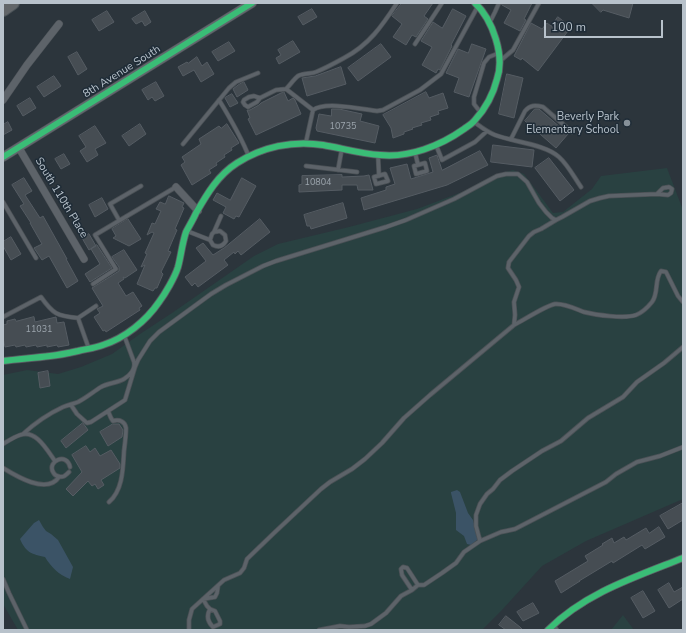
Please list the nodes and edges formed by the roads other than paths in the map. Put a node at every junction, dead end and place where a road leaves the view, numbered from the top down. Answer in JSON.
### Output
{"nodes":[{"id":1,"x":13,"y":3,"type":"edge"},
{"id":2,"x":252,"y":3,"type":"edge"},
{"id":3,"x":397,"y":3,"type":"edge"},
{"id":4,"x":442,"y":3,"type":"edge"},
{"id":5,"x":499,"y":3,"type":"edge"},
{"id":6,"x":539,"y":3,"type":"edge"},
{"id":7,"x":477,"y":4,"type":"edge"},
{"id":8,"x":3,"y":10,"type":"edge"},
{"id":9,"x":489,"y":23,"type":"junction"},
{"id":10,"x":59,"y":24,"type":"dead end"},
{"id":11,"x":415,"y":44,"type":"dead end"},
{"id":12,"x":499,"y":53,"type":"junction"},
{"id":13,"x":500,"y":61,"type":"junction"},
{"id":14,"x":258,"y":72,"type":"dead end"},
{"id":15,"x":286,"y":90,"type":"junction"},
{"id":16,"x":260,"y":98,"type":"dead end"},
{"id":17,"x":3,"y":100,"type":"edge"},
{"id":18,"x":218,"y":100,"type":"junction"},
{"id":19,"x":312,"y":110,"type":"junction"},
{"id":20,"x":481,"y":113,"type":"junction"},
{"id":21,"x":474,"y":122,"type":"junction"},
{"id":22,"x":487,"y":131,"type":"junction"},
{"id":23,"x":572,"y":132,"type":"dead end"},
{"id":24,"x":511,"y":139,"type":"junction"},
{"id":25,"x":306,"y":142,"type":"junction"},
{"id":26,"x":183,"y":144,"type":"dead end"},
{"id":27,"x":436,"y":145,"type":"junction"},
{"id":28,"x":18,"y":148,"type":"junction"},
{"id":29,"x":342,"y":148,"type":"junction"},
{"id":30,"x":415,"y":152,"type":"junction"},
{"id":31,"x":378,"y":155,"type":"junction"},
{"id":32,"x":3,"y":157,"type":"edge"},
{"id":33,"x":249,"y":157,"type":"junction"},
{"id":34,"x":418,"y":165,"type":"dead end"},
{"id":35,"x":306,"y":166,"type":"dead end"},
{"id":36,"x":338,"y":170,"type":"junction"},
{"id":37,"x":357,"y":172,"type":"dead end"},
{"id":38,"x":380,"y":176,"type":"dead end"},
{"id":39,"x":142,"y":186,"type":"dead end"},
{"id":40,"x":176,"y":187,"type":"joint"},
{"id":41,"x":581,"y":187,"type":"dead end"},
{"id":42,"x":657,"y":194,"type":"dead end"},
{"id":43,"x":3,"y":202,"type":"edge"},
{"id":44,"x":198,"y":211,"type":"junction"},
{"id":45,"x":222,"y":216,"type":"dead end"},
{"id":46,"x":120,"y":220,"type":"junction"},
{"id":47,"x":556,"y":220,"type":"junction"},
{"id":48,"x":187,"y":231,"type":"junction"},
{"id":49,"x":214,"y":232,"type":"junction"},
{"id":50,"x":210,"y":240,"type":"junction"},
{"id":51,"x":36,"y":258,"type":"dead end"},
{"id":52,"x":84,"y":260,"type":"dead end"},
{"id":53,"x":93,"y":284,"type":"dead end"},
{"id":54,"x":683,"y":302,"type":"edge"},
{"id":55,"x":96,"y":306,"type":"dead end"},
{"id":56,"x":3,"y":317,"type":"edge"},
{"id":57,"x":78,"y":318,"type":"junction"},
{"id":58,"x":514,"y":325,"type":"junction"},
{"id":59,"x":124,"y":334,"type":"junction"},
{"id":60,"x":683,"y":346,"type":"edge"},
{"id":61,"x":89,"y":349,"type":"junction"},
{"id":62,"x":3,"y":361,"type":"edge"},
{"id":63,"x":135,"y":367,"type":"junction"},
{"id":64,"x":71,"y":405,"type":"junction"},
{"id":65,"x":108,"y":411,"type":"junction"},
{"id":66,"x":22,"y":434,"type":"junction"},
{"id":67,"x":3,"y":444,"type":"edge"},
{"id":68,"x":683,"y":447,"type":"edge"},
{"id":69,"x":55,"y":461,"type":"junction"},
{"id":70,"x":70,"y":467,"type":"dead end"},
{"id":71,"x":3,"y":468,"type":"edge"},
{"id":72,"x":69,"y":472,"type":"dead end"},
{"id":73,"x":59,"y":477,"type":"junction"},
{"id":74,"x":109,"y":502,"type":"dead end"},
{"id":75,"x":480,"y":541,"type":"junction"},
{"id":76,"x":683,"y":558,"type":"edge"},
{"id":77,"x":3,"y":580,"type":"edge"},
{"id":78,"x":219,"y":585,"type":"junction"},
{"id":79,"x":418,"y":586,"type":"junction"},
{"id":80,"x":412,"y":590,"type":"junction"},
{"id":81,"x":203,"y":599,"type":"junction"},
{"id":82,"x":210,"y":609,"type":"junction"},
{"id":83,"x":216,"y":625,"type":"junction"},
{"id":84,"x":553,"y":628,"type":"edge"},
{"id":85,"x":27,"y":630,"type":"edge"},
{"id":86,"x":189,"y":630,"type":"edge"},
{"id":87,"x":218,"y":630,"type":"edge"},
{"id":88,"x":319,"y":630,"type":"edge"}],
"edges":[{"from":1,"to":8,"type":"highway"},
{"from":2,"to":28,"type":"street","name":"8th Avenue South"},
{"from":3,"to":15,"type":"lane"},
{"from":4,"to":11,"type":"lane"},
{"from":5,"to":9,"type":"lane"},
{"from":6,"to":13,"type":"lane"},
{"from":7,"to":9,"type":"street"},
{"from":7,"to":19,"type":"lane"},
{"from":9,"to":12,"type":"street"},
{"from":10,"to":17,"type":"street"},
{"from":12,"to":13,"type":"street"},
{"from":12,"to":20,"type":"lane"},
{"from":13,"to":20,"type":"street"},
{"from":14,"to":18,"type":"lane"},
{"from":15,"to":16,"type":"lane"},
{"from":15,"to":19,"type":"lane"},
{"from":18,"to":26,"type":"lane"},
{"from":18,"to":33,"type":"lane"},
{"from":19,"to":25,"type":"lane"},
{"from":20,"to":21,"type":"street"},
{"from":21,"to":22,"type":"lane"},
{"from":21,"to":27,"type":"street"},
{"from":22,"to":24,"type":"lane"},
{"from":22,"to":27,"type":"lane"},
{"from":23,"to":24,"type":"lane"},
{"from":24,"to":41,"type":"lane"},
{"from":25,"to":29,"type":"street"},
{"from":25,"to":33,"type":"street"},
{"from":27,"to":30,"type":"street"},
{"from":28,"to":32,"type":"street","name":"8th Avenue South"},
{"from":28,"to":52,"type":"street","name":"South 110th Place"},
{"from":29,"to":31,"type":"street"},
{"from":29,"to":36,"type":"lane"},
{"from":30,"to":31,"type":"street"},
{"from":30,"to":34,"type":"lane"},
{"from":31,"to":38,"type":"lane"},
{"from":33,"to":44,"type":"street"},
{"from":35,"to":36,"type":"lane"},
{"from":36,"to":37,"type":"lane"},
{"from":39,"to":46,"type":"lane"},
{"from":40,"to":44,"type":"street"},
{"from":40,"to":46,"type":"lane"},
{"from":42,"to":47,"type":"lane"},
{"from":43,"to":51,"type":"lane"},
{"from":44,"to":48,"type":"street"},
{"from":45,"to":49,"type":"lane"},
{"from":46,"to":53,"type":"lane"},
{"from":47,"to":58,"type":"lane"},
{"from":47,"to":63,"type":"lane"},
{"from":48,"to":50,"type":"lane"},
{"from":48,"to":59,"type":"street"},
{"from":49,"to":50,"type":"lane"},
{"from":49,"to":50,"type":"lane"},
{"from":54,"to":58,"type":"lane"},
{"from":55,"to":57,"type":"lane"},
{"from":56,"to":57,"type":"lane"},
{"from":57,"to":61,"type":"lane"},
{"from":58,"to":78,"type":"lane"},
{"from":59,"to":61,"type":"street"},
{"from":59,"to":63,"type":"lane"},
{"from":60,"to":75,"type":"lane"},
{"from":61,"to":62,"type":"street"},
{"from":63,"to":64,"type":"lane"},
{"from":63,"to":65,"type":"lane"},
{"from":64,"to":65,"type":"lane"},
{"from":64,"to":66,"type":"lane"},
{"from":65,"to":74,"type":"lane"},
{"from":66,"to":67,"type":"lane"},
{"from":66,"to":69,"type":"lane"},
{"from":68,"to":75,"type":"lane"},
{"from":69,"to":70,"type":"lane"},
{"from":69,"to":73,"type":"lane"},
{"from":71,"to":73,"type":"lane"},
{"from":72,"to":73,"type":"lane"},
{"from":75,"to":79,"type":"lane"},
{"from":76,"to":84,"type":"street"},
{"from":77,"to":85,"type":"lane"},
{"from":78,"to":81,"type":"lane"},
{"from":78,"to":81,"type":"lane"},
{"from":79,"to":80,"type":"lane"},
{"from":79,"to":80,"type":"lane"},
{"from":80,"to":88,"type":"lane"},
{"from":81,"to":82,"type":"lane"},
{"from":81,"to":86,"type":"lane"},
{"from":82,"to":83,"type":"lane"},
{"from":82,"to":83,"type":"lane"},
{"from":83,"to":87,"type":"lane"}]}
